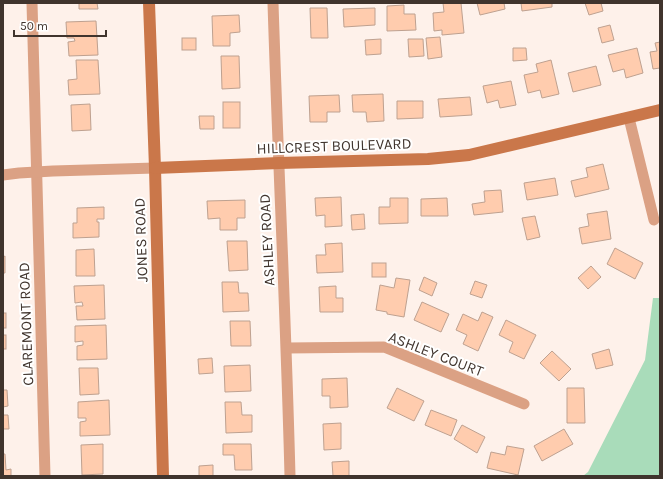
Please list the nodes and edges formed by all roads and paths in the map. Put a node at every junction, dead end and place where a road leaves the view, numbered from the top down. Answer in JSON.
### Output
{"nodes":[{"id":1,"x":32,"y":3,"type":"edge"},
{"id":2,"x":149,"y":3,"type":"edge"},
{"id":3,"x":273,"y":3,"type":"edge"},
{"id":4,"x":660,"y":110,"type":"edge"},
{"id":5,"x":629,"y":118,"type":"junction"},
{"id":6,"x":278,"y":163,"type":"junction"},
{"id":7,"x":155,"y":168,"type":"junction"},
{"id":8,"x":36,"y":172,"type":"junction"},
{"id":9,"x":3,"y":175,"type":"edge"},
{"id":10,"x":654,"y":220,"type":"dead end"},
{"id":11,"x":287,"y":348,"type":"junction"},
{"id":12,"x":524,"y":404,"type":"dead end"},
{"id":13,"x":45,"y":476,"type":"edge"},
{"id":14,"x":163,"y":476,"type":"edge"},
{"id":15,"x":290,"y":476,"type":"edge"}],
"edges":[{"from":1,"to":8,"type":"street","name":"CLAREMONT ROAD"},
{"from":2,"to":7,"type":"street","name":"JONES ROAD"},
{"from":3,"to":6,"type":"street","name":"ASHLEY ROAD"},
{"from":4,"to":5,"type":"street","name":"HILLCREST BOULEVARD"},
{"from":5,"to":6,"type":"street","name":"HILLCREST BOULEVARD"},
{"from":5,"to":10,"type":"street"},
{"from":6,"to":7,"type":"street","name":"HILLCREST BOULEVARD"},
{"from":6,"to":11,"type":"street","name":"ASHLEY ROAD"},
{"from":7,"to":8,"type":"street","name":"HILLCREST BOULEVARD"},
{"from":7,"to":14,"type":"street","name":"JONES ROAD"},
{"from":8,"to":9,"type":"street","name":"HILLCREST BOULEVARD"},
{"from":8,"to":13,"type":"street","name":"CLAREMONT ROAD"},
{"from":11,"to":12,"type":"street","name":"ASHLEY COURT"},
{"from":11,"to":15,"type":"street","name":"ASHLEY ROAD"}]}
